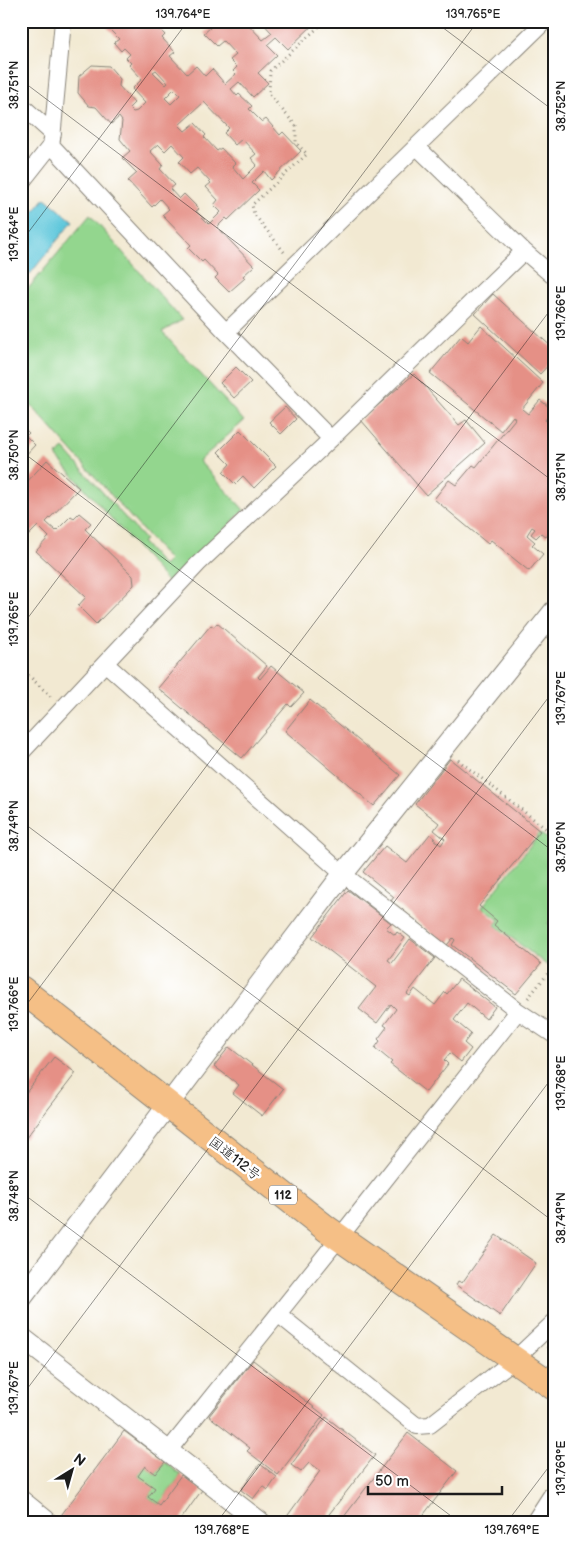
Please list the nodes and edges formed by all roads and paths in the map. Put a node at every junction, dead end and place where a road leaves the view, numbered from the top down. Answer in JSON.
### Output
{"nodes":[{"id":1,"x":62,"y":21,"type":"edge"},
{"id":2,"x":545,"y":21,"type":"edge"},
{"id":3,"x":323,"y":23,"type":"dead end"},
{"id":4,"x":21,"y":106,"type":"edge"},
{"id":5,"x":52,"y":139,"type":"junction"},
{"id":6,"x":417,"y":146,"type":"junction"},
{"id":7,"x":21,"y":183,"type":"edge"},
{"id":8,"x":524,"y":251,"type":"junction"},
{"id":9,"x":285,"y":253,"type":"dead end"},
{"id":10,"x":554,"y":277,"type":"edge"},
{"id":11,"x":226,"y":332,"type":"junction"},
{"id":12,"x":331,"y":439,"type":"junction"},
{"id":13,"x":553,"y":615,"type":"edge"},
{"id":14,"x":106,"y":664,"type":"junction"},
{"id":15,"x":21,"y":668,"type":"edge"},
{"id":16,"x":63,"y":709,"type":"junction"},
{"id":17,"x":444,"y":749,"type":"junction"},
{"id":18,"x":21,"y":753,"type":"edge"},
{"id":19,"x":554,"y":835,"type":"edge"},
{"id":20,"x":343,"y":874,"type":"junction"},
{"id":21,"x":554,"y":966,"type":"edge"},
{"id":22,"x":21,"y":989,"type":"edge"},
{"id":23,"x":518,"y":1011,"type":"junction"},
{"id":24,"x":554,"y":1035,"type":"edge"},
{"id":25,"x":168,"y":1106,"type":"junction"},
{"id":26,"x":339,"y":1238,"type":"junction"},
{"id":27,"x":21,"y":1299,"type":"edge"},
{"id":28,"x":278,"y":1314,"type":"junction"},
{"id":29,"x":554,"y":1322,"type":"edge"},
{"id":30,"x":21,"y":1336,"type":"edge"},
{"id":31,"x":515,"y":1359,"type":"junction"},
{"id":32,"x":554,"y":1387,"type":"edge"},
{"id":33,"x":169,"y":1450,"type":"junction"},
{"id":34,"x":554,"y":1491,"type":"edge"},
{"id":35,"x":21,"y":1498,"type":"edge"},
{"id":36,"x":47,"y":1519,"type":"dead end"},
{"id":37,"x":260,"y":1522,"type":"edge"},
{"id":38,"x":534,"y":1522,"type":"edge"}],
"edges":[{"from":1,"to":5,"type":"street"},
{"from":2,"to":6,"type":"street"},
{"from":3,"to":9,"type":"path"},
{"from":4,"to":5,"type":"street"},
{"from":5,"to":7,"type":"street"},
{"from":5,"to":11,"type":"street"},
{"from":6,"to":8,"type":"street"},
{"from":6,"to":11,"type":"street"},
{"from":8,"to":10,"type":"street"},
{"from":8,"to":12,"type":"street"},
{"from":11,"to":12,"type":"street"},
{"from":12,"to":14,"type":"street"},
{"from":13,"to":17,"type":"street"},
{"from":14,"to":16,"type":"street"},
{"from":14,"to":20,"type":"street"},
{"from":15,"to":16,"type":"path"},
{"from":16,"to":18,"type":"street"},
{"from":17,"to":19,"type":"path"},
{"from":17,"to":20,"type":"street"},
{"from":20,"to":23,"type":"street"},
{"from":20,"to":25,"type":"street"},
{"from":21,"to":23,"type":"path"},
{"from":22,"to":25,"type":"highway","name":"国道112号","number":"112"},
{"from":23,"to":24,"type":"street"},
{"from":23,"to":26,"type":"street"},
{"from":25,"to":26,"type":"highway","name":"国道112号","number":"112"},
{"from":25,"to":27,"type":"street"},
{"from":26,"to":28,"type":"street"},
{"from":26,"to":31,"type":"highway","name":"国道112号","number":"112"},
{"from":28,"to":31,"type":"street"},
{"from":28,"to":33,"type":"street"},
{"from":29,"to":31,"type":"street"},
{"from":30,"to":33,"type":"street"},
{"from":31,"to":32,"type":"highway","name":"国道112号","number":"112"},
{"from":33,"to":37,"type":"street"},
{"from":34,"to":38,"type":"street"},
{"from":35,"to":36,"type":"street"}]}
